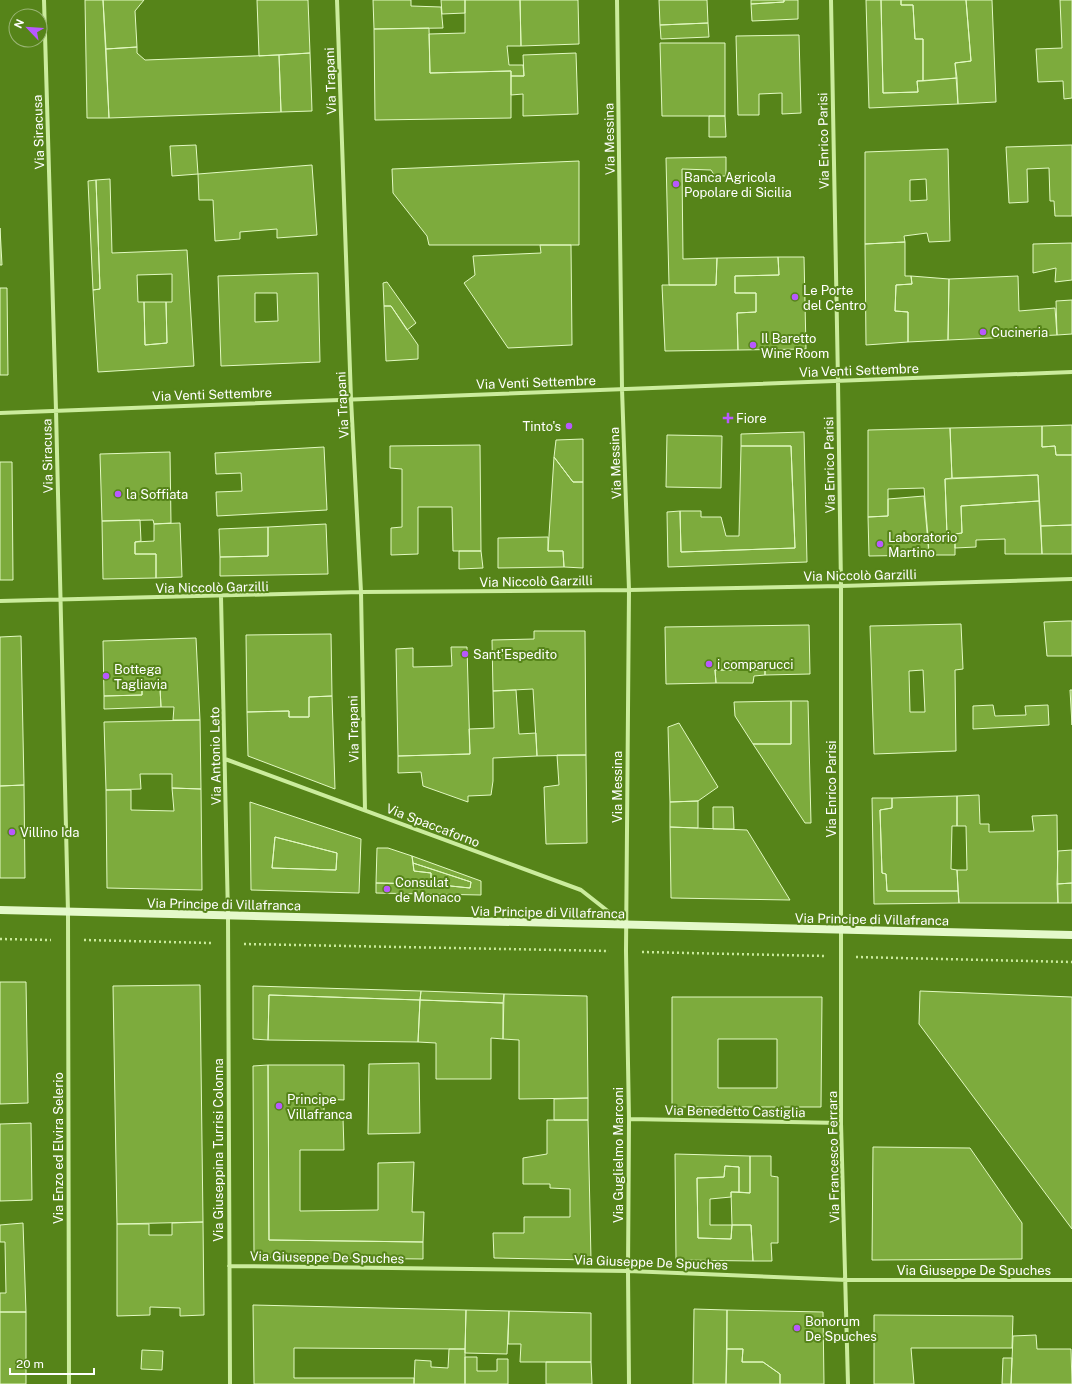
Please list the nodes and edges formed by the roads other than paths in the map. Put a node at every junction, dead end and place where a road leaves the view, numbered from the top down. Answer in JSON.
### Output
{"nodes":[{"id":1,"x":44,"y":0,"type":"edge"},
{"id":2,"x":337,"y":0,"type":"edge"},
{"id":3,"x":617,"y":0,"type":"edge"},
{"id":4,"x":830,"y":0,"type":"edge"},
{"id":5,"x":1072,"y":372,"type":"edge"},
{"id":6,"x":838,"y":381,"type":"junction"},
{"id":7,"x":622,"y":389,"type":"junction"},
{"id":8,"x":351,"y":399,"type":"junction"},
{"id":9,"x":56,"y":410,"type":"junction"},
{"id":10,"x":0,"y":412,"type":"edge"},
{"id":11,"x":1072,"y":579,"type":"edge"},
{"id":12,"x":841,"y":586,"type":"junction"},
{"id":13,"x":629,"y":590,"type":"junction"},
{"id":14,"x":361,"y":592,"type":"junction"},
{"id":15,"x":221,"y":596,"type":"junction"},
{"id":16,"x":60,"y":600,"type":"junction"},
{"id":17,"x":0,"y":602,"type":"edge"},
{"id":18,"x":225,"y":759,"type":"junction"},
{"id":19,"x":365,"y":810,"type":"junction"},
{"id":20,"x":0,"y":910,"type":"edge"},
{"id":21,"x":68,"y":912,"type":"junction"},
{"id":22,"x":228,"y":916,"type":"junction"},
{"id":23,"x":626,"y":926,"type":"junction"},
{"id":24,"x":840,"y":930,"type":"junction"},
{"id":25,"x":1072,"y":935,"type":"edge"},
{"id":26,"x":629,"y":1119,"type":"junction"},
{"id":27,"x":842,"y":1123,"type":"junction"},
{"id":28,"x":229,"y":1266,"type":"junction"},
{"id":29,"x":628,"y":1270,"type":"junction"},
{"id":30,"x":846,"y":1280,"type":"junction"},
{"id":31,"x":1072,"y":1280,"type":"edge"},
{"id":32,"x":69,"y":1384,"type":"edge"},
{"id":33,"x":230,"y":1384,"type":"edge"},
{"id":34,"x":629,"y":1384,"type":"edge"},
{"id":35,"x":848,"y":1384,"type":"edge"}],
"edges":[{"from":1,"to":9,"type":"street","name":"Via Siracusa"},
{"from":2,"to":8,"type":"street","name":"Via Trapani"},
{"from":3,"to":7,"type":"street","name":"Via Messina"},
{"from":4,"to":6,"type":"street","name":"Via Enrico Parisi"},
{"from":5,"to":6,"type":"street","name":"Via Venti Settembre"},
{"from":6,"to":7,"type":"street","name":"Via Venti Settembre"},
{"from":6,"to":12,"type":"street","name":"Via Enrico Parisi"},
{"from":7,"to":8,"type":"street","name":"Via Venti Settembre"},
{"from":7,"to":13,"type":"street","name":"Via Messina"},
{"from":8,"to":9,"type":"street","name":"Via Venti Settembre"},
{"from":8,"to":14,"type":"street","name":"Via Trapani"},
{"from":9,"to":10,"type":"street","name":"Via Venti Settembre"},
{"from":9,"to":16,"type":"street","name":"Via Siracusa"},
{"from":11,"to":12,"type":"street","name":"Via Niccolò Garzilli"},
{"from":12,"to":13,"type":"street","name":"Via Niccolò Garzilli"},
{"from":12,"to":24,"type":"street","name":"Via Enrico Parisi"},
{"from":13,"to":14,"type":"street","name":"Via Niccolò Garzilli"},
{"from":13,"to":23,"type":"street","name":"Via Messina"},
{"from":14,"to":15,"type":"street","name":"Via Niccolò Garzilli"},
{"from":14,"to":19,"type":"street","name":"Via Trapani"},
{"from":15,"to":16,"type":"street","name":"Via Niccolò Garzilli"},
{"from":15,"to":18,"type":"street","name":"Via Antonio Leto"},
{"from":16,"to":17,"type":"street","name":"Via Niccolò Garzilli"},
{"from":16,"to":21,"type":"street","name":"Via Siracusa"},
{"from":18,"to":19,"type":"street","name":"Via Spaccaforno"},
{"from":18,"to":22,"type":"street","name":"Via Antonio Leto"},
{"from":19,"to":23,"type":"street","name":"Via Spaccaforno"},
{"from":20,"to":21,"type":"street","name":"Via Principe di Villafranca"},
{"from":21,"to":22,"type":"street","name":"Via Principe di Villafranca"},
{"from":21,"to":32,"type":"street","name":"Via Enzo ed Elvira Selerio"},
{"from":22,"to":23,"type":"street","name":"Via Principe di Villafranca"},
{"from":22,"to":28,"type":"street","name":"Via Giuseppina Turrisi Colonna"},
{"from":23,"to":24,"type":"street","name":"Via Principe di Villafranca"},
{"from":23,"to":26,"type":"street","name":"Via Guglielmo Marconi"},
{"from":24,"to":25,"type":"street","name":"Via Principe di Villafranca"},
{"from":24,"to":27,"type":"street","name":"Via Francesco Ferrara"},
{"from":26,"to":27,"type":"street","name":"Via Benedetto Castiglia"},
{"from":26,"to":29,"type":"street","name":"Via Guglielmo Marconi"},
{"from":27,"to":30,"type":"street","name":"Via Francesco Ferrara"},
{"from":28,"to":29,"type":"street","name":"Via Giuseppe De Spuches"},
{"from":28,"to":33,"type":"street","name":"Via Giuseppina Turrisi Colonna"},
{"from":29,"to":30,"type":"street","name":"Via Giuseppe De Spuches"},
{"from":29,"to":34,"type":"street","name":"Via Guglielmo Marconi"},
{"from":30,"to":31,"type":"street","name":"Via Giuseppe De Spuches"},
{"from":30,"to":35,"type":"street","name":"Via Francesco Ferrara"}]}
